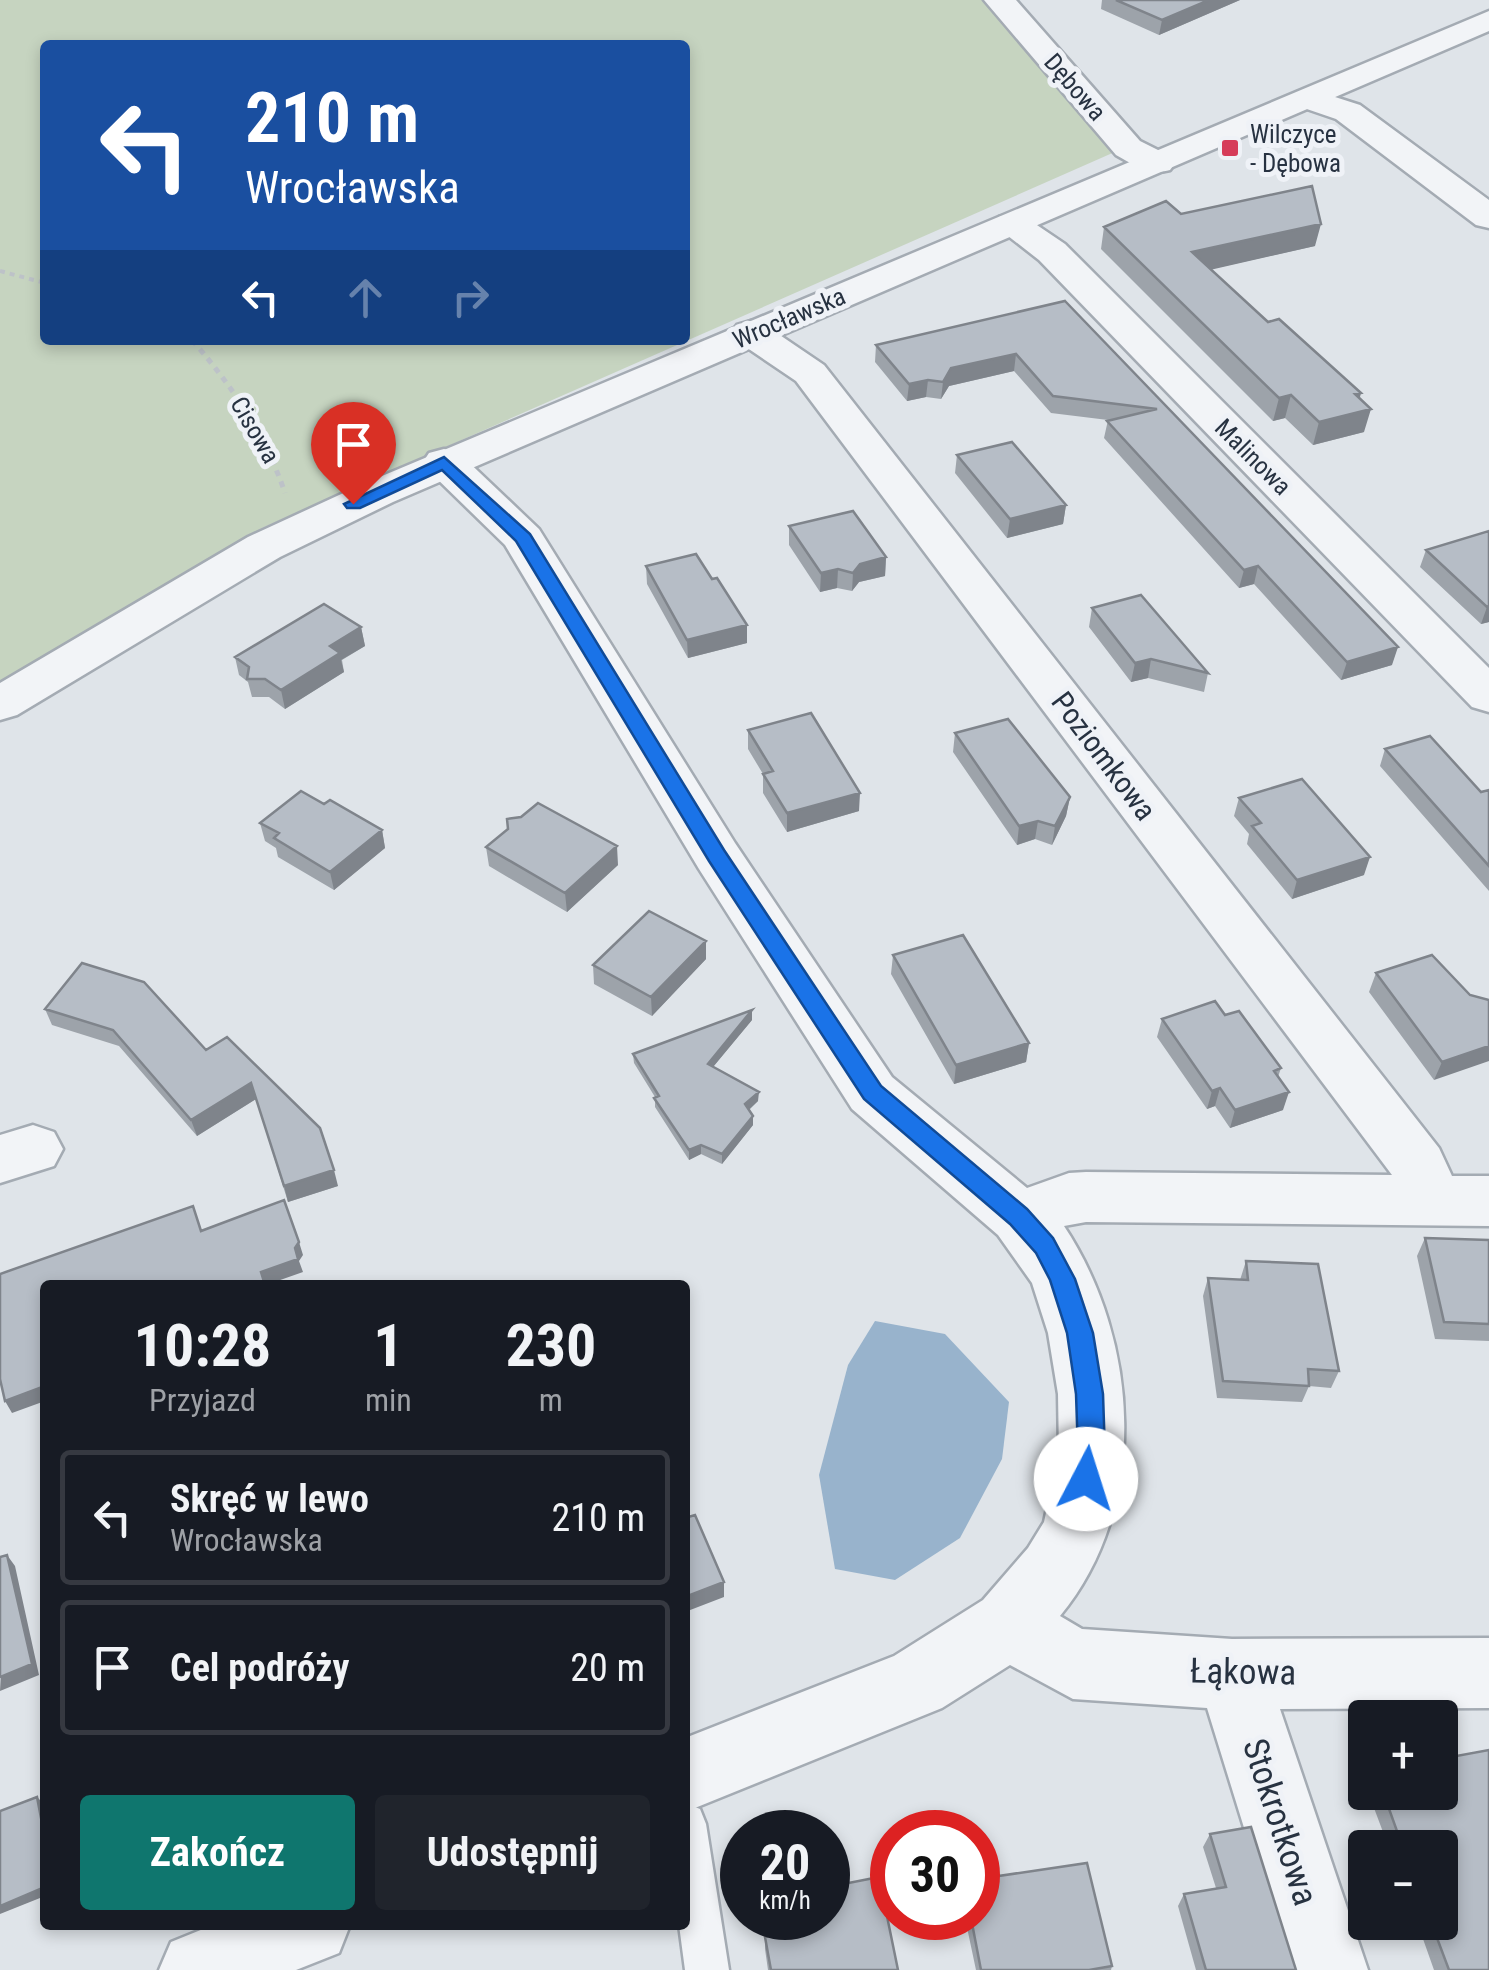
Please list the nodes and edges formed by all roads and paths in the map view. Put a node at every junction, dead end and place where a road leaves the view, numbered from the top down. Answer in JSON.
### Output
{"nodes":[{"id":1,"x":999,"y":0,"type":"edge"},
{"id":2,"x":1489,"y":20,"type":"edge"},
{"id":3,"x":1310,"y":99,"type":"junction"},
{"id":4,"x":1158,"y":163,"type":"junction"},
{"id":5,"x":1489,"y":216,"type":"edge"},
{"id":6,"x":1012,"y":225,"type":"junction"},
{"id":7,"x":0,"y":272,"type":"edge"},
{"id":8,"x":40,"y":283,"type":"edge"},
{"id":9,"x":752,"y":333,"type":"junction"},
{"id":10,"x":197,"y":345,"type":"edge"},
{"id":11,"x":444,"y":462,"type":"junction"},
{"id":12,"x":304,"y":527,"type":"junction"},
{"id":13,"x":1489,"y":696,"type":"edge"},
{"id":14,"x":0,"y":704,"type":"edge"},
{"id":15,"x":1431,"y":1200,"type":"junction"},
{"id":16,"x":1489,"y":1201,"type":"edge"},
{"id":17,"x":1018,"y":1217,"type":"junction"},
{"id":18,"x":1008,"y":1624,"type":"junction"},
{"id":19,"x":1489,"y":1672,"type":"edge"},
{"id":20,"x":1232,"y":1674,"type":"junction"},
{"id":21,"x":690,"y":1773,"type":"edge"},
{"id":22,"x":690,"y":1856,"type":"edge"},
{"id":23,"x":300,"y":1930,"type":"edge"},
{"id":24,"x":217,"y":1966,"type":"edge"},
{"id":25,"x":708,"y":1970,"type":"edge"},
{"id":26,"x":1328,"y":1970,"type":"edge"}],
"edges":[{"from":1,"to":4,"type":"street","name":"Dębowa"},
{"from":2,"to":3,"type":"street","name":"Wrocławska"},
{"from":3,"to":4,"type":"street","name":"Wrocławska"},
{"from":3,"to":5,"type":"street"},
{"from":4,"to":6,"type":"street","name":"Wrocławska"},
{"from":6,"to":9,"type":"street","name":"Wrocławska"},
{"from":6,"to":13,"type":"street","name":"Malinowa"},
{"from":7,"to":8,"type":"path"},
{"from":9,"to":11,"type":"street","name":"Wrocławska"},
{"from":9,"to":15,"type":"street","name":"Poziomkowa"},
{"from":10,"to":12,"type":"path","name":"Cisowa"},
{"from":11,"to":12,"type":"street","name":"Wrocławska"},
{"from":11,"to":17,"type":"street"},
{"from":12,"to":14,"type":"street","name":"Wrocławska"},
{"from":15,"to":16,"type":"street"},
{"from":15,"to":17,"type":"street"},
{"from":17,"to":18,"type":"street"},
{"from":18,"to":20,"type":"street","name":"Łąkowa"},
{"from":18,"to":21,"type":"street"},
{"from":19,"to":20,"type":"street","name":"Łąkowa"},
{"from":20,"to":26,"type":"street","name":"Stokrotkowa"},
{"from":22,"to":25,"type":"lane"},
{"from":23,"to":24,"type":"street"}]}
